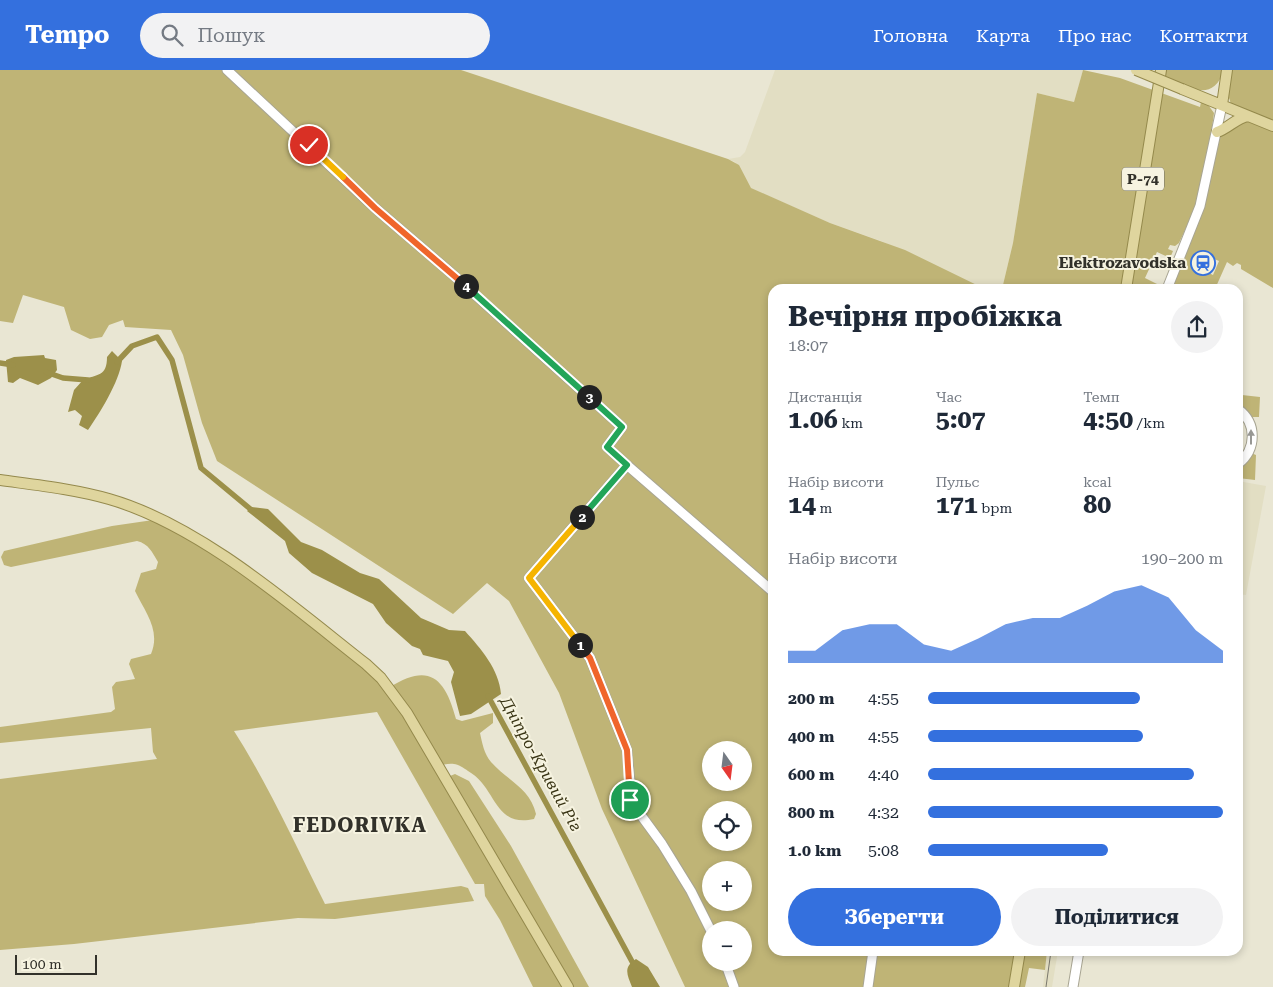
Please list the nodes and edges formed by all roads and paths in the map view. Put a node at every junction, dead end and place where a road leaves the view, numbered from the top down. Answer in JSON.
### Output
{"nodes":[{"id":1,"x":227,"y":70,"type":"edge"},
{"id":2,"x":1136,"y":70,"type":"edge"},
{"id":3,"x":1160,"y":70,"type":"edge"},
{"id":4,"x":1227,"y":70,"type":"edge"},
{"id":5,"x":1222,"y":105,"type":"junction"},
{"id":6,"x":1248,"y":116,"type":"junction"},
{"id":7,"x":1273,"y":126,"type":"edge"},
{"id":8,"x":1217,"y":132,"type":"junction"},
{"id":9,"x":1127,"y":284,"type":"edge"},
{"id":10,"x":1169,"y":284,"type":"edge"},
{"id":11,"x":1243,"y":415,"type":"edge"},
{"id":12,"x":1243,"y":458,"type":"edge"},
{"id":13,"x":627,"y":465,"type":"junction"},
{"id":14,"x":0,"y":480,"type":"edge"},
{"id":15,"x":768,"y":588,"type":"edge"},
{"id":16,"x":706,"y":921,"type":"edge"},
{"id":17,"x":872,"y":956,"type":"edge"},
{"id":18,"x":1019,"y":956,"type":"edge"},
{"id":19,"x":1078,"y":956,"type":"edge"},
{"id":20,"x":728,"y":971,"type":"edge"},
{"id":21,"x":568,"y":987,"type":"edge"},
{"id":22,"x":734,"y":987,"type":"edge"},
{"id":23,"x":868,"y":987,"type":"edge"},
{"id":24,"x":1014,"y":987,"type":"edge"},
{"id":25,"x":1074,"y":987,"type":"edge"}],
"edges":[{"from":1,"to":13,"type":"street"},
{"from":2,"to":5,"type":"main road","bridge":true},
{"from":3,"to":9,"type":"main road","number":"Р-74"},
{"from":4,"to":5,"type":"main road"},
{"from":5,"to":6,"type":"main road"},
{"from":5,"to":8,"type":"street"},
{"from":6,"to":7,"type":"main road"},
{"from":6,"to":8,"type":"main road"},
{"from":8,"to":10,"type":"street"},
{"from":12,"to":11,"type":"street","one_way":true},
{"from":13,"to":15,"type":"street"},
{"from":13,"to":16,"type":"street"},
{"from":14,"to":21,"type":"main road"},
{"from":17,"to":23,"type":"street"},
{"from":18,"to":24,"type":"main road"},
{"from":19,"to":25,"type":"street"},
{"from":20,"to":22,"type":"street"}]}
